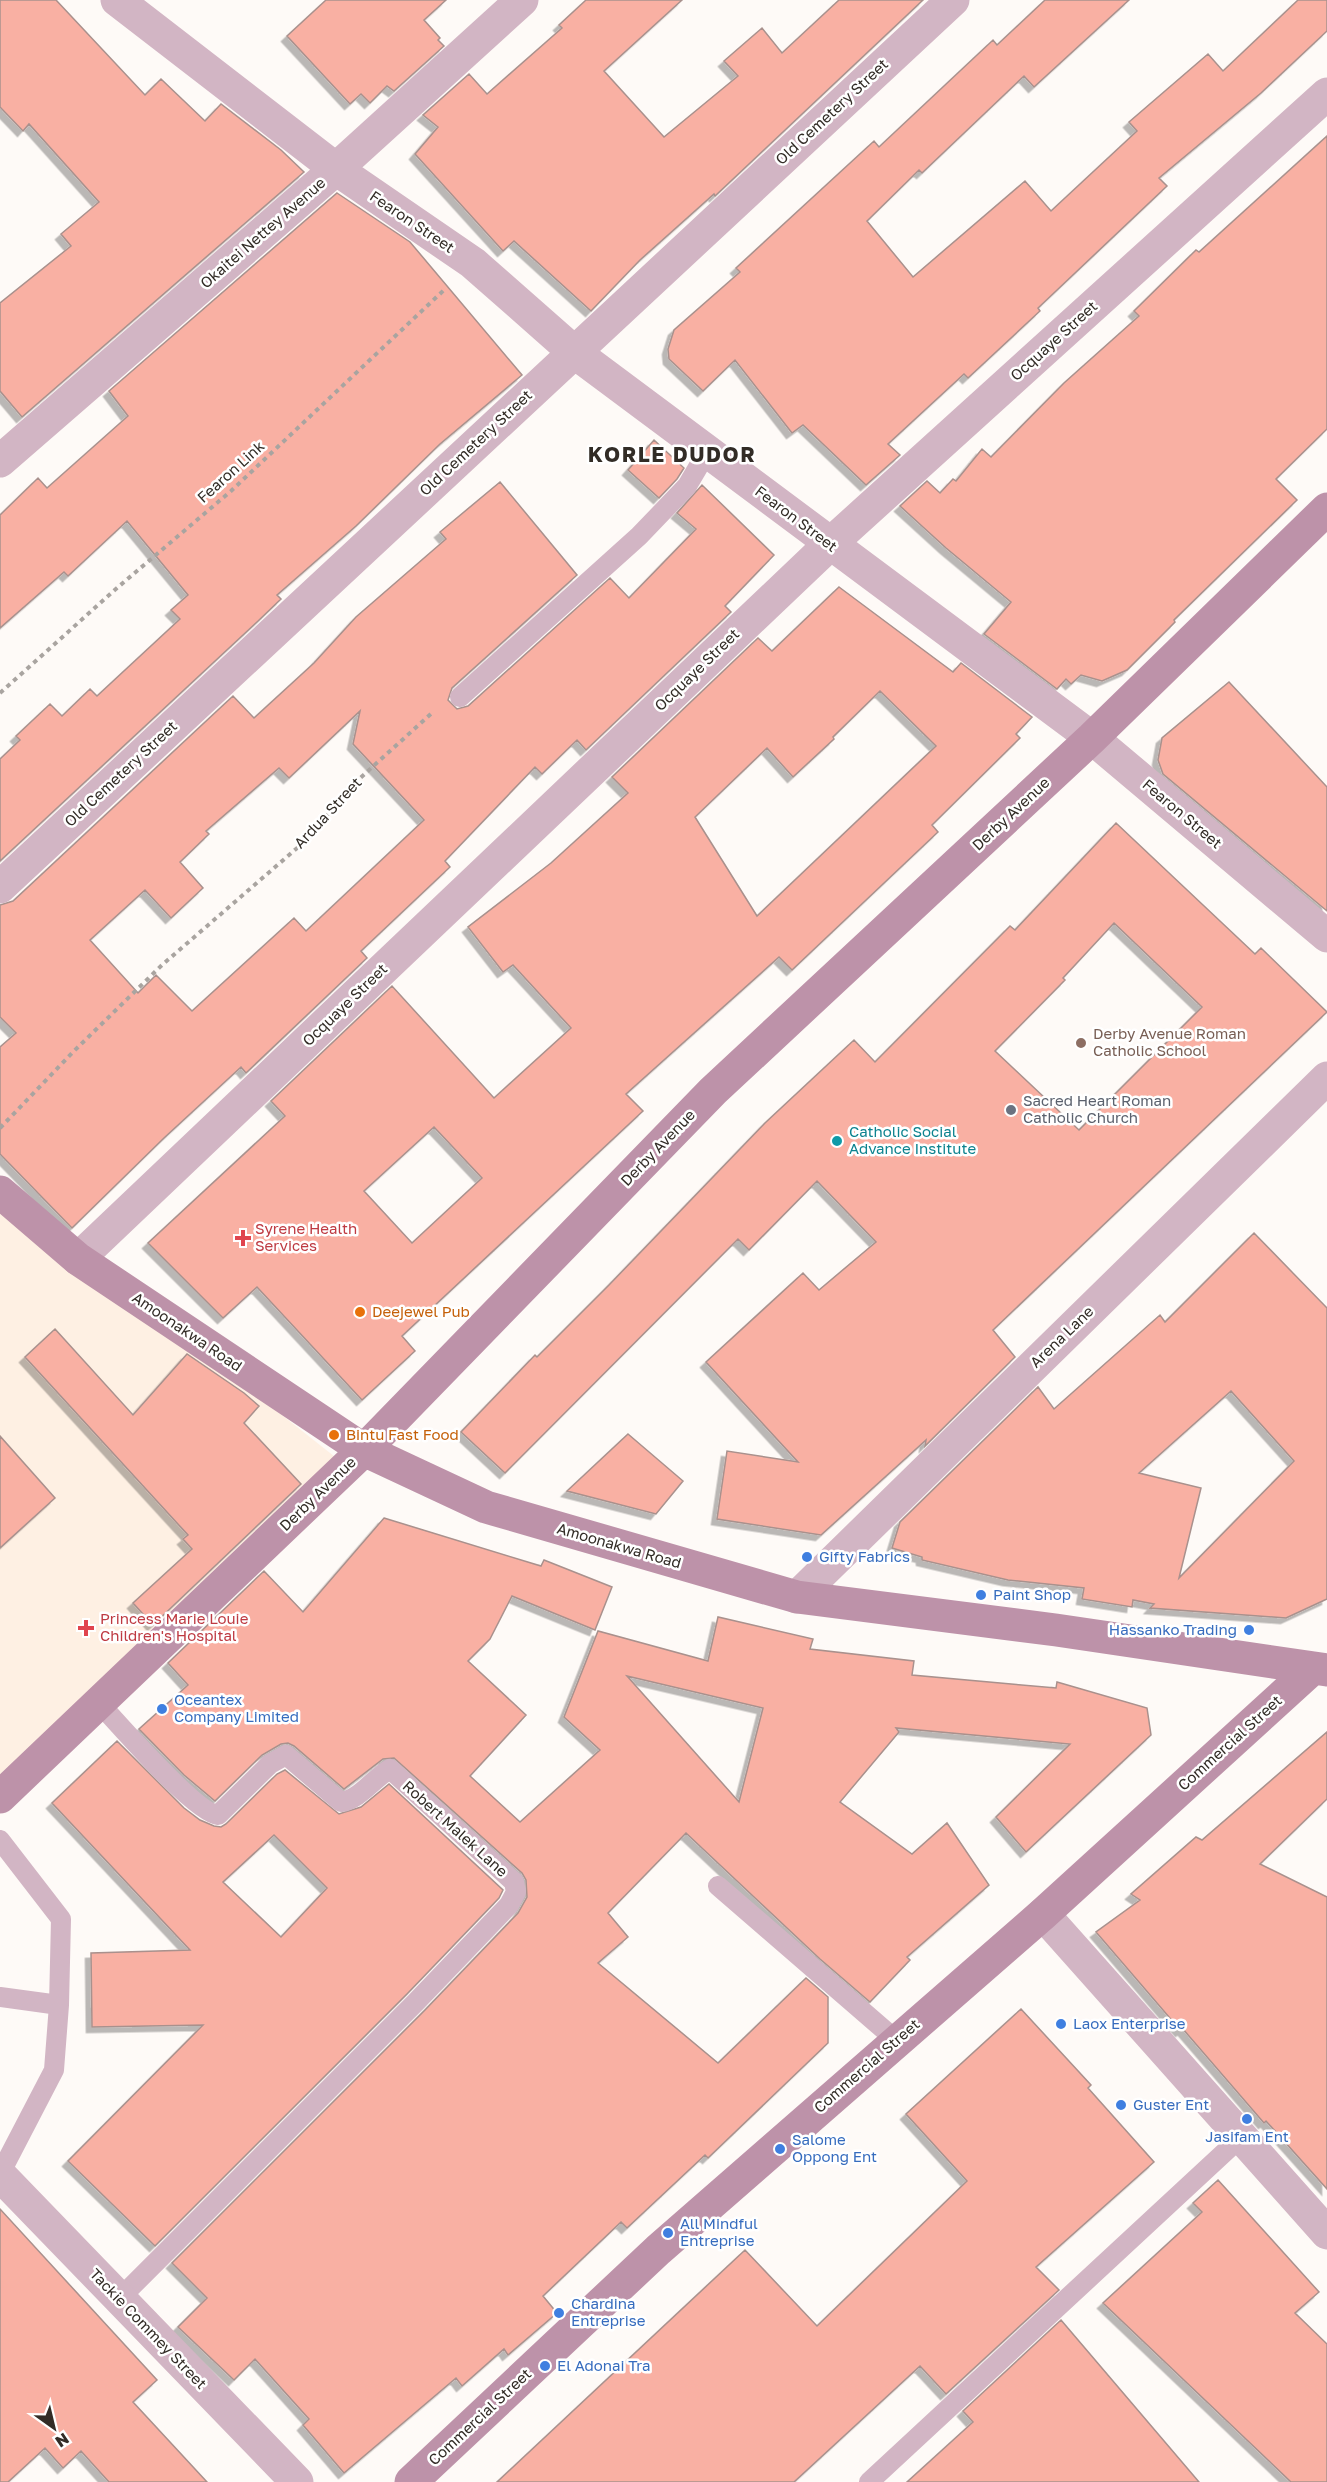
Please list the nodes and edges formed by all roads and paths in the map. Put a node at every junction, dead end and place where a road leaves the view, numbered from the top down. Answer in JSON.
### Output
{"nodes":[{"id":1,"x":117,"y":0,"type":"edge"},
{"id":2,"x":522,"y":0,"type":"edge"},
{"id":3,"x":953,"y":0,"type":"edge"},
{"id":4,"x":1327,"y":94,"type":"edge"},
{"id":5,"x":336,"y":169,"type":"junction"},
{"id":6,"x":473,"y":263,"type":"junction"},
{"id":7,"x":574,"y":352,"type":"junction"},
{"id":8,"x":707,"y":452,"type":"junction"},
{"id":9,"x":0,"y":461,"type":"edge"},
{"id":10,"x":1327,"y":508,"type":"edge"},
{"id":11,"x":830,"y":544,"type":"junction"},
{"id":12,"x":0,"y":693,"type":"edge"},
{"id":13,"x":460,"y":697,"type":"joint"},
{"id":14,"x":1092,"y":738,"type":"junction"},
{"id":15,"x":0,"y":887,"type":"edge"},
{"id":16,"x":1327,"y":936,"type":"edge"},
{"id":17,"x":1327,"y":1078,"type":"edge"},
{"id":18,"x":0,"y":1128,"type":"edge"},
{"id":19,"x":0,"y":1192,"type":"edge"},
{"id":20,"x":78,"y":1259,"type":"junction"},
{"id":21,"x":364,"y":1450,"type":"junction"},
{"id":22,"x":797,"y":1597,"type":"junction"},
{"id":23,"x":1322,"y":1664,"type":"edge"},
{"id":24,"x":99,"y":1703,"type":"junction"},
{"id":25,"x":0,"y":1797,"type":"edge"},
{"id":26,"x":0,"y":1840,"type":"edge"},
{"id":27,"x":718,"y":1886,"type":"dead end"},
{"id":28,"x":1043,"y":1914,"type":"junction"},
{"id":29,"x":0,"y":1997,"type":"edge"},
{"id":30,"x":59,"y":2005,"type":"junction"},
{"id":31,"x":896,"y":2040,"type":"junction"},
{"id":32,"x":1240,"y":2138,"type":"junction"},
{"id":33,"x":0,"y":2174,"type":"edge"},
{"id":34,"x":1327,"y":2233,"type":"edge"},
{"id":35,"x":119,"y":2299,"type":"junction"},
{"id":36,"x":297,"y":2482,"type":"edge"},
{"id":37,"x":411,"y":2482,"type":"edge"},
{"id":38,"x":869,"y":2482,"type":"edge"}],
"edges":[{"from":1,"to":5,"type":"street","name":"Fearon Street"},
{"from":2,"to":5,"type":"street","name":"Okaitei Nettey Avenue"},
{"from":3,"to":7,"type":"street","name":"Old Cemetery Street"},
{"from":4,"to":11,"type":"street","name":"Ocquaye Street"},
{"from":5,"to":6,"type":"street","name":"Fearon Street"},
{"from":5,"to":9,"type":"street","name":"Okaitei Nettey Avenue"},
{"from":6,"to":7,"type":"street","name":"Fearon Street"},
{"from":6,"to":12,"type":"path","name":"Fearon Link"},
{"from":7,"to":8,"type":"street","name":"Fearon Street"},
{"from":7,"to":15,"type":"street","name":"Old Cemetery Street"},
{"from":8,"to":11,"type":"street","name":"Fearon Street"},
{"from":8,"to":13,"type":"lane"},
{"from":10,"to":14,"type":"street","name":"Derby Avenue"},
{"from":11,"to":14,"type":"street","name":"Fearon Street"},
{"from":11,"to":20,"type":"street","name":"Ocquaye Street"},
{"from":13,"to":18,"type":"path","name":"Ardua Street"},
{"from":14,"to":16,"type":"street","name":"Fearon Street"},
{"from":14,"to":21,"type":"street","name":"Derby Avenue"},
{"from":17,"to":22,"type":"street","name":"Arena Lane"},
{"from":19,"to":20,"type":"street","name":"Amoonakwa Road"},
{"from":20,"to":21,"type":"street","name":"Amoonakwa Road"},
{"from":21,"to":22,"type":"street","name":"Amoonakwa Road"},
{"from":21,"to":24,"type":"street","name":"Derby Avenue"},
{"from":22,"to":23,"type":"street","name":"Amoonakwa Road"},
{"from":23,"to":28,"type":"street","name":"Commercial Street"},
{"from":24,"to":25,"type":"street","name":"Derby Avenue"},
{"from":24,"to":35,"type":"lane","name":"Robert Malek Lane"},
{"from":26,"to":30,"type":"lane"},
{"from":27,"to":31,"type":"lane"},
{"from":28,"to":31,"type":"street","name":"Commercial Street"},
{"from":28,"to":32,"type":"street"},
{"from":29,"to":30,"type":"lane"},
{"from":30,"to":33,"type":"lane"},
{"from":31,"to":37,"type":"street","name":"Commercial Street"},
{"from":32,"to":34,"type":"street"},
{"from":32,"to":38,"type":"lane"},
{"from":33,"to":35,"type":"street","name":"Tackie Commey Street"},
{"from":35,"to":36,"type":"street","name":"Tackie Commey Street"}]}
